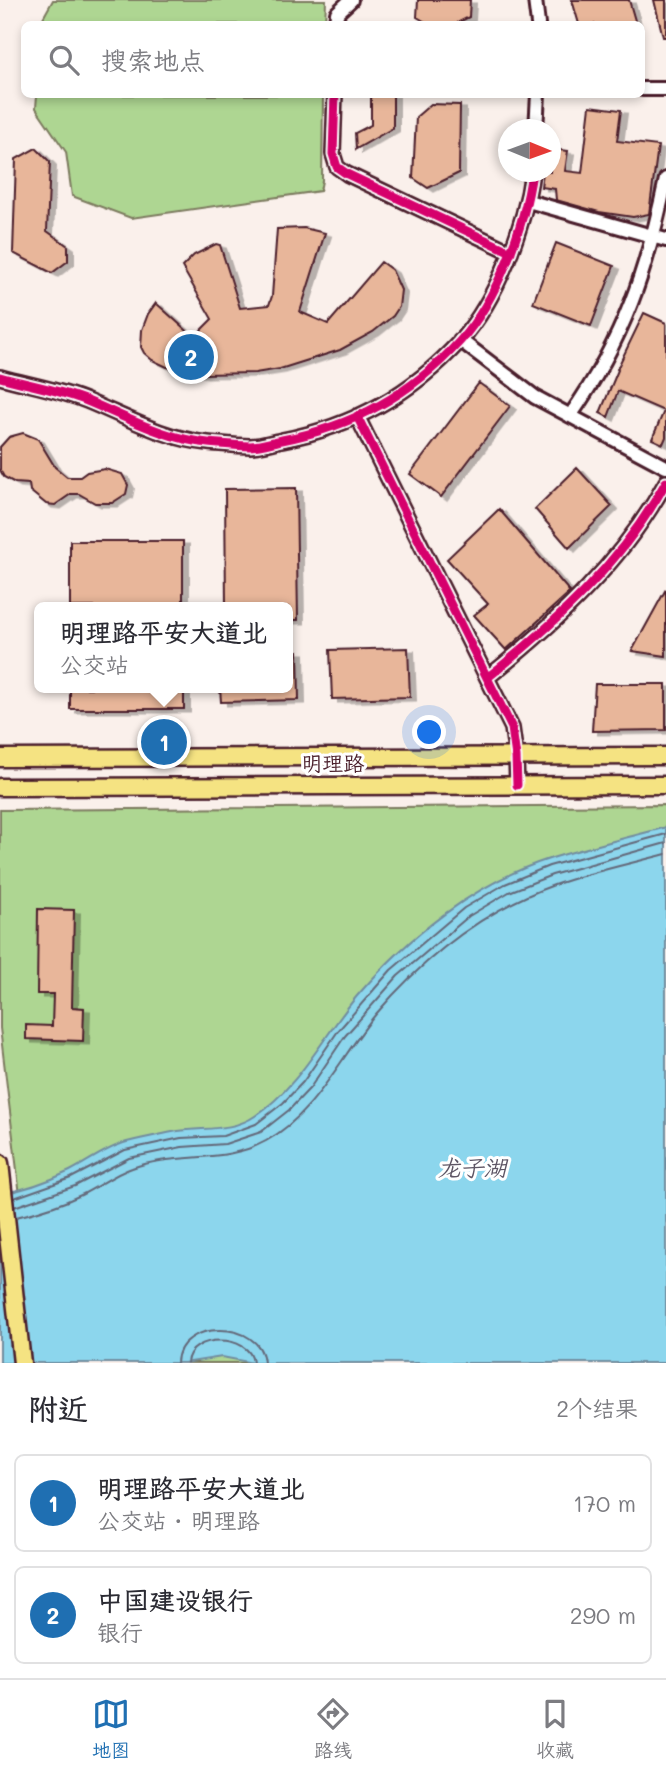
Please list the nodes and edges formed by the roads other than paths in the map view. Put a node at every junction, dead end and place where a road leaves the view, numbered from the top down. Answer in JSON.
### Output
{"nodes":[{"id":1,"x":351,"y":0,"type":"edge"},
{"id":2,"x":535,"y":0,"type":"edge"},
{"id":3,"x":336,"y":21,"type":"edge"},
{"id":4,"x":538,"y":21,"type":"edge"},
{"id":5,"x":645,"y":89,"type":"edge"},
{"id":6,"x":666,"y":89,"type":"edge"},
{"id":7,"x":334,"y":98,"type":"edge"},
{"id":8,"x":538,"y":98,"type":"edge"},
{"id":9,"x":537,"y":119,"type":"edge"},
{"id":10,"x":666,"y":178,"type":"edge"},
{"id":11,"x":531,"y":182,"type":"edge"},
{"id":12,"x":528,"y":201,"type":"junction"},
{"id":13,"x":660,"y":238,"type":"edge"},
{"id":14,"x":511,"y":252,"type":"junction"},
{"id":15,"x":460,"y":340,"type":"junction"},
{"id":16,"x":0,"y":377,"type":"edge"},
{"id":17,"x":357,"y":416,"type":"junction"},
{"id":18,"x":570,"y":416,"type":"junction"},
{"id":19,"x":666,"y":467,"type":"edge"},
{"id":20,"x":666,"y":482,"type":"edge"},
{"id":21,"x":487,"y":678,"type":"junction"},
{"id":22,"x":666,"y":756,"type":"edge"},
{"id":23,"x":516,"y":757,"type":"junction"},
{"id":24,"x":0,"y":758,"type":"edge"},
{"id":25,"x":517,"y":785,"type":"junction"},
{"id":26,"x":666,"y":785,"type":"edge"},
{"id":27,"x":0,"y":787,"type":"edge"},
{"id":28,"x":0,"y":1163,"type":"edge"},
{"id":29,"x":22,"y":1363,"type":"edge"}],
"edges":[{"from":1,"to":3,"type":"street"},
{"from":2,"to":4,"type":"street"},
{"from":5,"to":6,"type":"street"},
{"from":7,"to":14,"type":"street"},
{"from":8,"to":9,"type":"street"},
{"from":10,"to":13,"type":"street"},
{"from":11,"to":12,"type":"street"},
{"from":12,"to":13,"type":"street"},
{"from":12,"to":14,"type":"street"},
{"from":13,"to":18,"type":"street"},
{"from":14,"to":15,"type":"street"},
{"from":15,"to":17,"type":"street"},
{"from":15,"to":18,"type":"street"},
{"from":16,"to":17,"type":"street"},
{"from":17,"to":21,"type":"street"},
{"from":18,"to":19,"type":"street"},
{"from":20,"to":21,"type":"street"},
{"from":21,"to":23,"type":"street"},
{"from":22,"to":23,"type":"main road","name":"明理路"},
{"from":23,"to":24,"type":"main road","name":"明理路"},
{"from":23,"to":25,"type":"street"},
{"from":25,"to":26,"type":"main road","name":"明理路"},
{"from":25,"to":27,"type":"main road","name":"明理路"},
{"from":28,"to":29,"type":"main road"}]}
